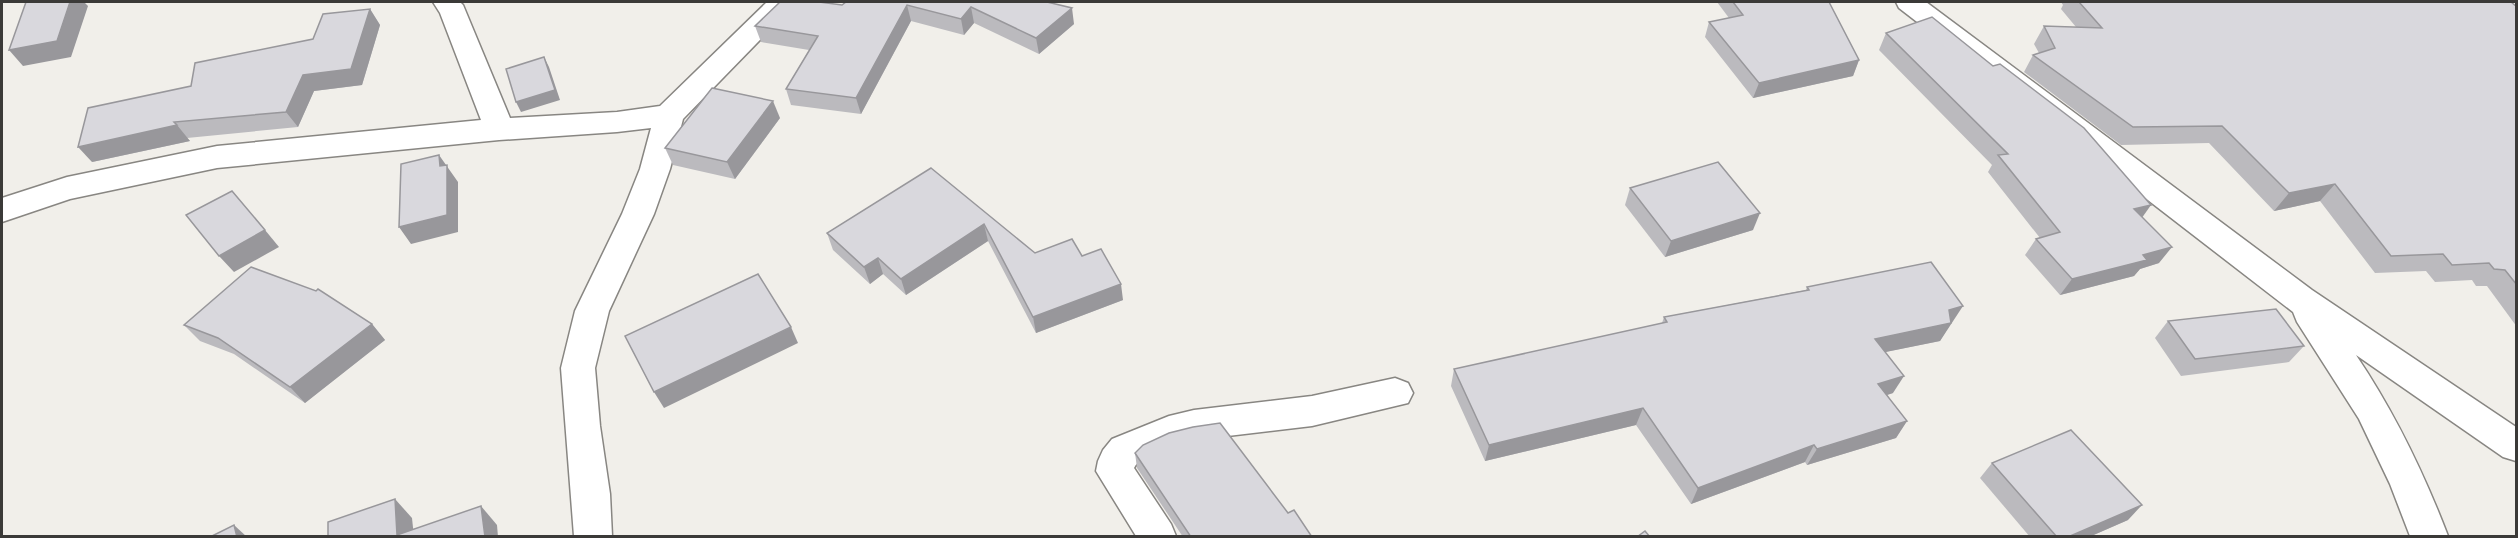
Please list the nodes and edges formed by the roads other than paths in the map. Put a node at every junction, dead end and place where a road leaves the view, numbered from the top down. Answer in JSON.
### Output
{"nodes":[{"id":1,"x":446,"y":2,"type":"edge"},
{"id":2,"x":783,"y":2,"type":"edge"},
{"id":3,"x":1909,"y":2,"type":"edge"},
{"id":4,"x":669,"y":115,"type":"junction"},
{"id":5,"x":499,"y":129,"type":"junction"},
{"id":6,"x":2,"y":210,"type":"edge"},
{"id":7,"x":2300,"y":299,"type":"junction"},
{"id":8,"x":1395,"y":393,"type":"dead end"},
{"id":9,"x":2517,"y":446,"type":"edge"},
{"id":10,"x":593,"y":537,"type":"edge"},
{"id":11,"x":1157,"y":537,"type":"edge"},
{"id":12,"x":2429,"y":537,"type":"edge"}],
"edges":[{"from":1,"to":5,"type":"street"},
{"from":2,"to":4,"type":"street"},
{"from":3,"to":7,"type":"street"},
{"from":4,"to":5,"type":"street"},
{"from":4,"to":10,"type":"street"},
{"from":5,"to":6,"type":"street"},
{"from":7,"to":9,"type":"street"},
{"from":7,"to":12,"type":"street"},
{"from":8,"to":11,"type":"street"}]}
